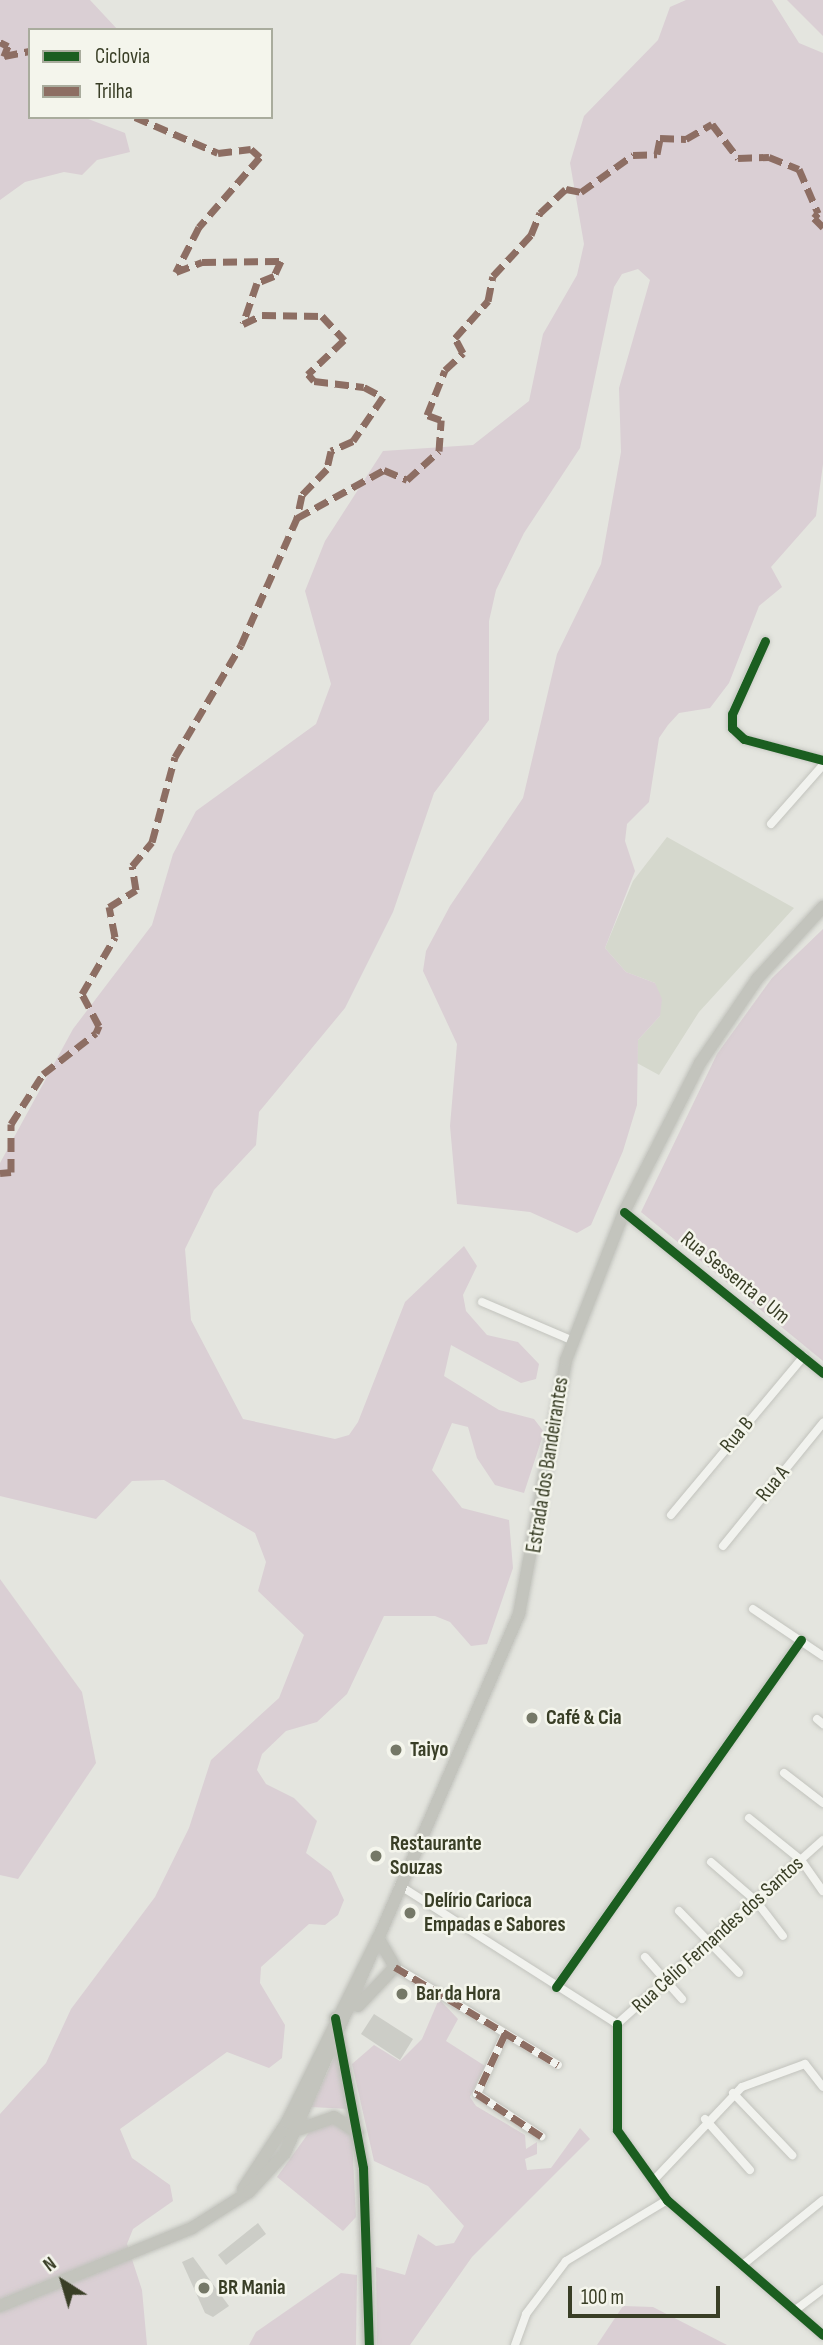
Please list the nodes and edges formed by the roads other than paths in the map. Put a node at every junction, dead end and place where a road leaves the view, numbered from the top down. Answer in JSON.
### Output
{"nodes":[{"id":1,"x":765,"y":641,"type":"dead end"},
{"id":2,"x":823,"y":760,"type":"edge"},
{"id":3,"x":823,"y":765,"type":"edge"},
{"id":4,"x":771,"y":824,"type":"dead end"},
{"id":5,"x":823,"y":907,"type":"edge"},
{"id":6,"x":624,"y":1212,"type":"junction"},
{"id":7,"x":482,"y":1302,"type":"dead end"},
{"id":8,"x":571,"y":1340,"type":"junction"},
{"id":9,"x":804,"y":1356,"type":"junction"},
{"id":10,"x":823,"y":1373,"type":"edge"},
{"id":11,"x":823,"y":1423,"type":"edge"},
{"id":12,"x":671,"y":1515,"type":"dead end"},
{"id":13,"x":723,"y":1546,"type":"dead end"},
{"id":14,"x":753,"y":1609,"type":"dead end"},
{"id":15,"x":801,"y":1640,"type":"junction"},
{"id":16,"x":823,"y":1656,"type":"edge"},
{"id":17,"x":784,"y":1773,"type":"dead end"},
{"id":18,"x":823,"y":1803,"type":"edge"},
{"id":19,"x":749,"y":1818,"type":"dead end"},
{"id":20,"x":823,"y":1840,"type":"edge"},
{"id":21,"x":801,"y":1860,"type":"junction"},
{"id":22,"x":711,"y":1863,"type":"dead end"},
{"id":23,"x":399,"y":1885,"type":"junction"},
{"id":24,"x":823,"y":1892,"type":"edge"},
{"id":25,"x":756,"y":1901,"type":"junction"},
{"id":26,"x":679,"y":1911,"type":"dead end"},
{"id":27,"x":783,"y":1936,"type":"dead end"},
{"id":28,"x":377,"y":1938,"type":"junction"},
{"id":29,"x":712,"y":1941,"type":"junction"},
{"id":30,"x":645,"y":1957,"type":"dead end"},
{"id":31,"x":395,"y":1967,"type":"junction"},
{"id":32,"x":739,"y":1973,"type":"dead end"},
{"id":33,"x":666,"y":1980,"type":"junction"},
{"id":34,"x":556,"y":1987,"type":"junction"},
{"id":35,"x":682,"y":2000,"type":"dead end"},
{"id":36,"x":350,"y":2014,"type":"junction"},
{"id":37,"x":335,"y":2018,"type":"junction"},
{"id":38,"x":617,"y":2024,"type":"junction"},
{"id":39,"x":505,"y":2035,"type":"junction"},
{"id":40,"x":337,"y":2046,"type":"junction"},
{"id":41,"x":558,"y":2066,"type":"dead end"},
{"id":42,"x":823,"y":2087,"type":"edge"},
{"id":43,"x":733,"y":2094,"type":"junction"},
{"id":44,"x":705,"y":2119,"type":"junction"},
{"id":45,"x":297,"y":2131,"type":"junction"},
{"id":46,"x":358,"y":2133,"type":"junction"},
{"id":47,"x":541,"y":2136,"type":"dead end"},
{"id":48,"x":792,"y":2155,"type":"dead end"},
{"id":49,"x":750,"y":2170,"type":"dead end"},
{"id":50,"x":653,"y":2182,"type":"junction"},
{"id":51,"x":667,"y":2200,"type":"junction"},
{"id":52,"x":823,"y":2200,"type":"edge"},
{"id":53,"x":231,"y":2203,"type":"junction"},
{"id":54,"x":745,"y":2263,"type":"junction"},
{"id":55,"x":823,"y":2289,"type":"edge"},
{"id":56,"x":0,"y":2306,"type":"edge"},
{"id":57,"x":798,"y":2308,"type":"junction"},
{"id":58,"x":823,"y":2335,"type":"edge"},
{"id":59,"x":369,"y":2345,"type":"edge"},
{"id":60,"x":515,"y":2345,"type":"edge"}],
"edges":[{"from":1,"to":2,"type":"street"},
{"from":3,"to":4,"type":"street"},
{"from":5,"to":6,"type":"main road","name":"Estrada dos Bandeirantes"},
{"from":6,"to":8,"type":"main road","name":"Estrada dos Bandeirantes"},
{"from":6,"to":9,"type":"street","name":"Rua Sessenta e Um"},
{"from":7,"to":8,"type":"street"},
{"from":8,"to":23,"type":"main road","name":"Estrada dos Bandeirantes"},
{"from":9,"to":10,"type":"street","name":"Rua Sessenta e Um"},
{"from":9,"to":12,"type":"street","name":"Rua B"},
{"from":11,"to":13,"type":"street","name":"Rua A"},
{"from":14,"to":15,"type":"street"},
{"from":15,"to":16,"type":"street"},
{"from":15,"to":34,"type":"street"},
{"from":17,"to":18,"type":"street"},
{"from":19,"to":21,"type":"street"},
{"from":20,"to":21,"type":"street","name":"Rua Célio Fernandes dos Santos"},
{"from":21,"to":24,"type":"street"},
{"from":21,"to":25,"type":"street","name":"Rua Célio Fernandes dos Santos"},
{"from":22,"to":25,"type":"street"},
{"from":23,"to":28,"type":"main road","name":"Estrada dos Bandeirantes"},
{"from":23,"to":34,"type":"street","name":"Rua Célio Fernandes dos Santos"},
{"from":25,"to":27,"type":"street"},
{"from":25,"to":29,"type":"street","name":"Rua Célio Fernandes dos Santos"},
{"from":26,"to":29,"type":"street"},
{"from":28,"to":31,"type":"main road"},
{"from":28,"to":36,"type":"main road","name":"Estrada dos Bandeirantes"},
{"from":28,"to":37,"type":"main road","name":"Estrada dos Bandeirantes"},
{"from":29,"to":32,"type":"street"},
{"from":29,"to":33,"type":"street","name":"Rua Célio Fernandes dos Santos"},
{"from":30,"to":33,"type":"street"},
{"from":31,"to":36,"type":"main road"},
{"from":31,"to":39,"type":"street"},
{"from":33,"to":35,"type":"street"},
{"from":33,"to":38,"type":"street","name":"Rua Célio Fernandes dos Santos"},
{"from":34,"to":38,"type":"street","name":"Rua Célio Fernandes dos Santos"},
{"from":36,"to":40,"type":"main road","name":"Estrada dos Bandeirantes"},
{"from":37,"to":40,"type":"main road"},
{"from":37,"to":53,"type":"main road","name":"Estrada dos Bandeirantes"},
{"from":38,"to":50,"type":"street"},
{"from":39,"to":41,"type":"street"},
{"from":39,"to":47,"type":"street"},
{"from":40,"to":45,"type":"main road","name":"Estrada dos Bandeirantes"},
{"from":40,"to":46,"type":"main road"},
{"from":42,"to":43,"type":"street"},
{"from":43,"to":44,"type":"street"},
{"from":43,"to":48,"type":"street"},
{"from":44,"to":49,"type":"street"},
{"from":44,"to":50,"type":"street"},
{"from":45,"to":46,"type":"main road"},
{"from":45,"to":53,"type":"main road","name":"Estrada dos Bandeirantes"},
{"from":46,"to":59,"type":"main road"},
{"from":50,"to":51,"type":"street"},
{"from":51,"to":54,"type":"street"},
{"from":51,"to":60,"type":"street"},
{"from":52,"to":54,"type":"street"},
{"from":53,"to":56,"type":"main road","name":"Estrada dos Bandeirantes"},
{"from":54,"to":57,"type":"street"},
{"from":55,"to":57,"type":"street"},
{"from":57,"to":58,"type":"street"}]}
